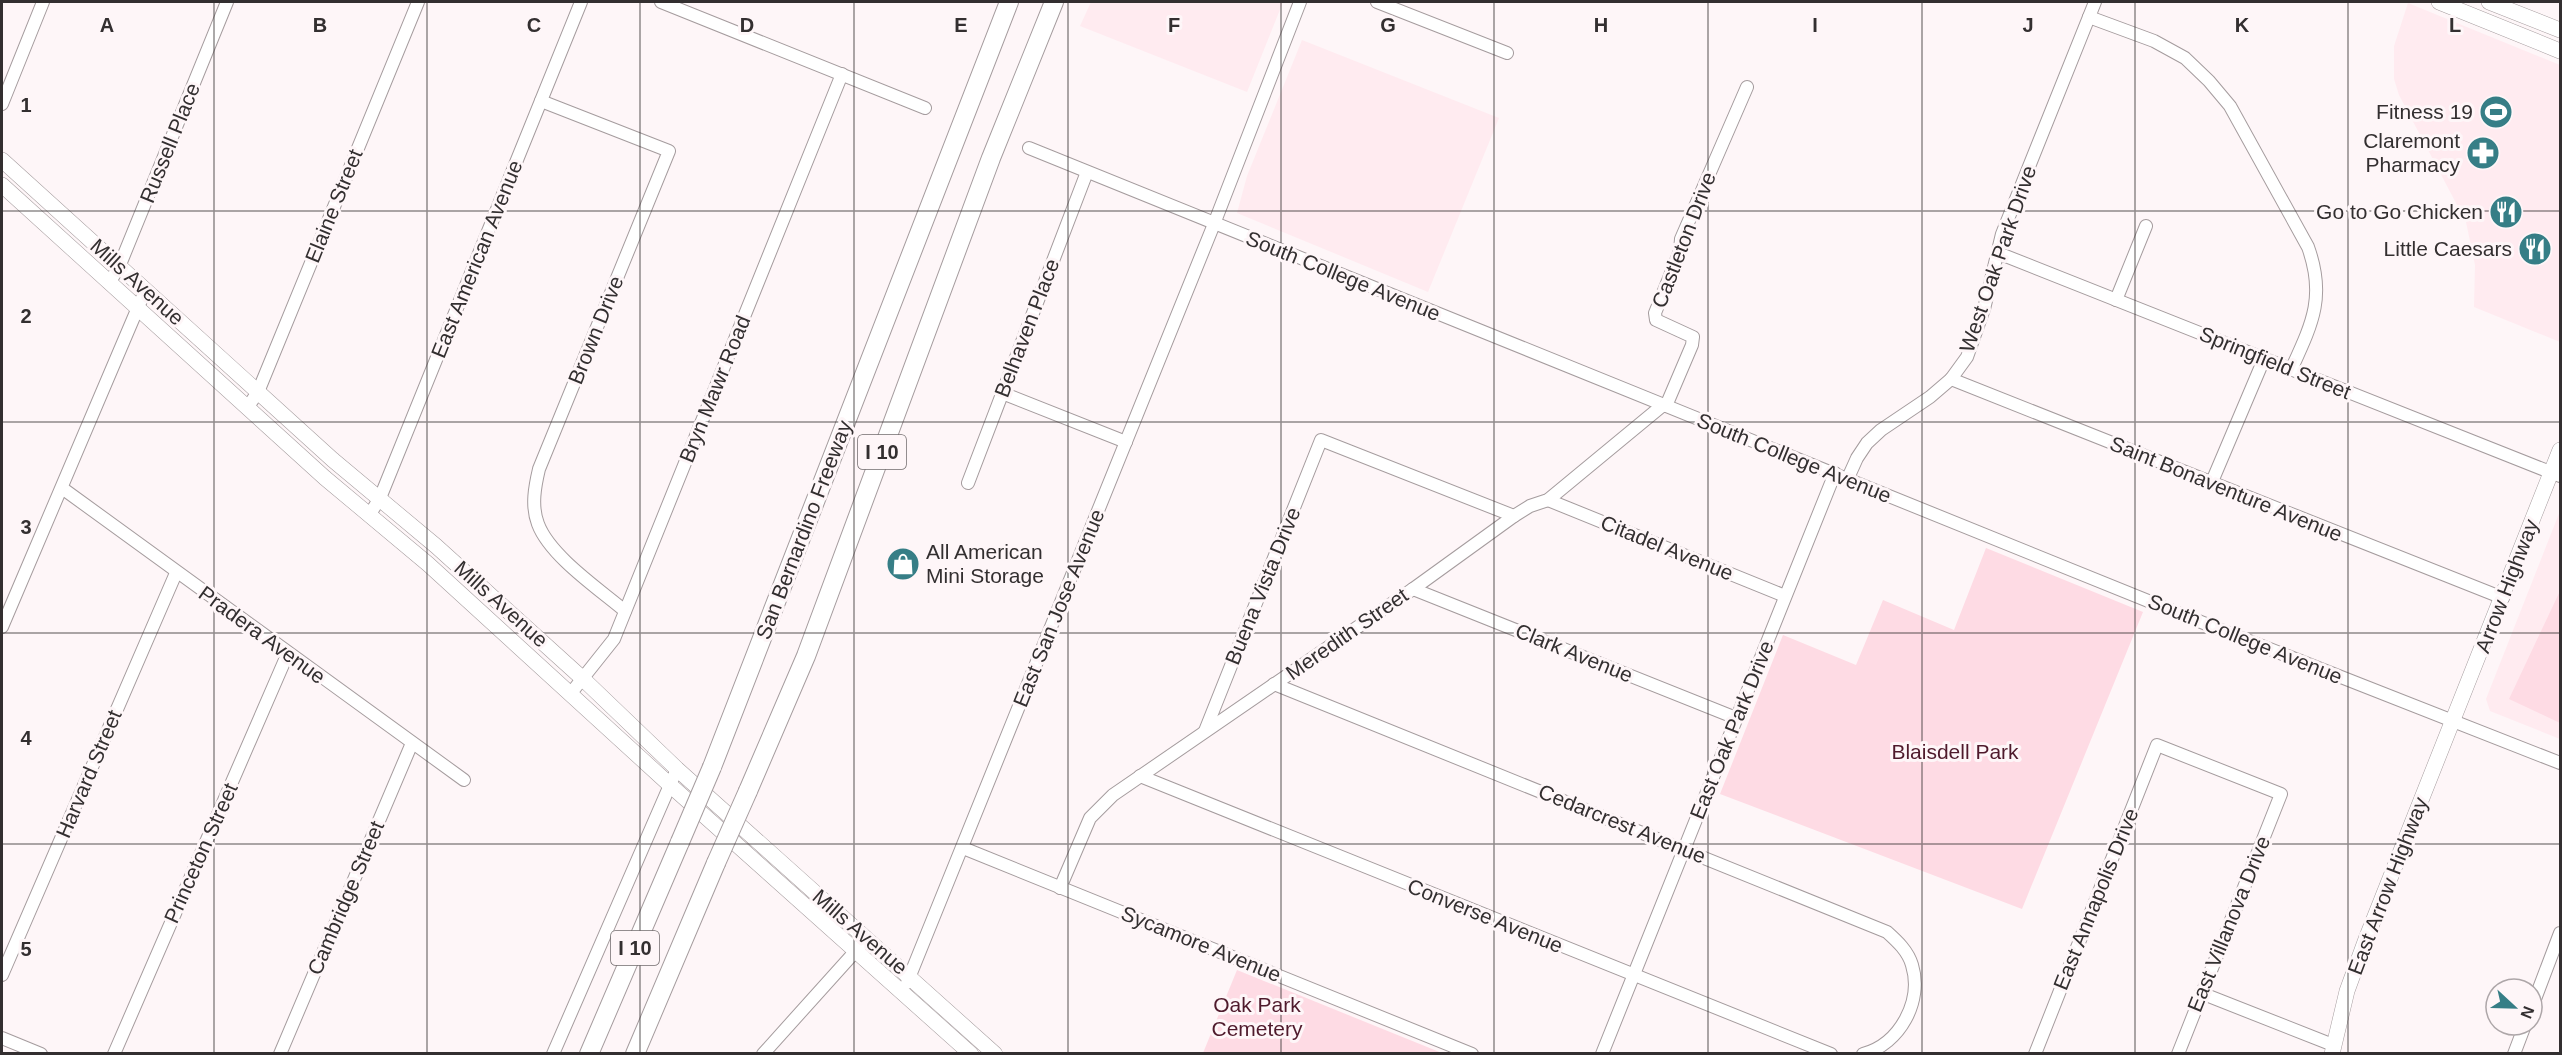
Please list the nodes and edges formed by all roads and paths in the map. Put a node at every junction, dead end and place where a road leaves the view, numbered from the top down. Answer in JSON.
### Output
{"nodes":[{"id":1,"x":43,"y":2,"type":"edge"},
{"id":2,"x":227,"y":2,"type":"edge"},
{"id":3,"x":418,"y":2,"type":"edge"},
{"id":4,"x":581,"y":2,"type":"edge"},
{"id":5,"x":661,"y":2,"type":"edge"},
{"id":6,"x":1004,"y":2,"type":"edge"},
{"id":7,"x":1009,"y":2,"type":"edge"},
{"id":8,"x":1054,"y":2,"type":"edge"},
{"id":9,"x":1300,"y":2,"type":"edge"},
{"id":10,"x":1377,"y":2,"type":"edge"},
{"id":11,"x":2095,"y":2,"type":"edge"},
{"id":12,"x":2439,"y":2,"type":"edge"},
{"id":13,"x":2489,"y":2,"type":"edge"},
{"id":14,"x":2089,"y":17,"type":"junction"},
{"id":15,"x":2560,"y":30,"type":"edge"},
{"id":16,"x":2560,"y":51,"type":"edge"},
{"id":17,"x":1507,"y":53,"type":"dead end"},
{"id":18,"x":987,"y":60,"type":"junction"},
{"id":19,"x":842,"y":74,"type":"junction"},
{"id":20,"x":1747,"y":87,"type":"dead end"},
{"id":21,"x":541,"y":101,"type":"junction"},
{"id":22,"x":2,"y":104,"type":"edge"},
{"id":23,"x":925,"y":108,"type":"dead end"},
{"id":24,"x":1029,"y":148,"type":"dead end"},
{"id":25,"x":2,"y":160,"type":"edge"},
{"id":26,"x":1087,"y":172,"type":"junction"},
{"id":27,"x":2,"y":185,"type":"edge"},
{"id":28,"x":1214,"y":224,"type":"junction"},
{"id":29,"x":2146,"y":226,"type":"dead end"},
{"id":30,"x":1998,"y":253,"type":"junction"},
{"id":31,"x":119,"y":267,"type":"junction"},
{"id":32,"x":109,"y":283,"type":"junction"},
{"id":33,"x":145,"y":291,"type":"junction"},
{"id":34,"x":2116,"y":300,"type":"junction"},
{"id":35,"x":137,"y":309,"type":"junction"},
{"id":36,"x":2264,"y":359,"type":"junction"},
{"id":37,"x":2291,"y":370,"type":"junction"},
{"id":38,"x":1950,"y":379,"type":"junction"},
{"id":39,"x":258,"y":392,"type":"junction"},
{"id":40,"x":1002,"y":393,"type":"junction"},
{"id":41,"x":1665,"y":406,"type":"junction"},
{"id":42,"x":247,"y":408,"type":"junction"},
{"id":43,"x":1126,"y":442,"type":"junction"},
{"id":44,"x":2560,"y":450,"type":"edge"},
{"id":45,"x":1835,"y":473,"type":"junction"},
{"id":46,"x":2556,"y":475,"type":"edge"},
{"id":47,"x":1848,"y":478,"type":"junction"},
{"id":48,"x":968,"y":483,"type":"dead end"},
{"id":49,"x":2211,"y":484,"type":"junction"},
{"id":50,"x":62,"y":488,"type":"junction"},
{"id":51,"x":380,"y":498,"type":"junction"},
{"id":52,"x":1548,"y":500,"type":"junction"},
{"id":53,"x":370,"y":514,"type":"junction"},
{"id":54,"x":1514,"y":516,"type":"junction"},
{"id":55,"x":176,"y":573,"type":"junction"},
{"id":56,"x":1413,"y":589,"type":"junction"},
{"id":57,"x":1785,"y":596,"type":"junction"},
{"id":58,"x":2503,"y":598,"type":"junction"},
{"id":59,"x":625,"y":611,"type":"junction"},
{"id":60,"x":2,"y":627,"type":"edge"},
{"id":61,"x":288,"y":653,"type":"junction"},
{"id":62,"x":582,"y":678,"type":"junction"},
{"id":63,"x":1274,"y":684,"type":"junction"},
{"id":64,"x":571,"y":693,"type":"junction"},
{"id":65,"x":1736,"y":718,"type":"junction"},
{"id":66,"x":2454,"y":721,"type":"junction"},
{"id":67,"x":1205,"y":732,"type":"junction"},
{"id":68,"x":412,"y":743,"type":"junction"},
{"id":69,"x":2157,"y":745,"type":"joint"},
{"id":70,"x":2560,"y":763,"type":"edge"},
{"id":71,"x":677,"y":769,"type":"junction"},
{"id":72,"x":1140,"y":776,"type":"junction"},
{"id":73,"x":464,"y":780,"type":"dead end"},
{"id":74,"x":670,"y":785,"type":"junction"},
{"id":75,"x":963,"y":848,"type":"junction"},
{"id":76,"x":1684,"y":849,"type":"junction"},
{"id":77,"x":1060,"y":888,"type":"junction"},
{"id":78,"x":2560,"y":933,"type":"edge"},
{"id":79,"x":867,"y":939,"type":"junction"},
{"id":80,"x":856,"y":951,"type":"junction"},
{"id":81,"x":2,"y":975,"type":"edge"},
{"id":82,"x":1633,"y":975,"type":"junction"},
{"id":83,"x":911,"y":977,"type":"junction"},
{"id":84,"x":2543,"y":977,"type":"edge"},
{"id":85,"x":902,"y":991,"type":"junction"},
{"id":86,"x":2201,"y":993,"type":"junction"},
{"id":87,"x":2520,"y":1037,"type":"edge"},
{"id":88,"x":2,"y":1038,"type":"edge"},
{"id":89,"x":2332,"y":1049,"type":"edge"},
{"id":90,"x":41,"y":1053,"type":"edge"},
{"id":91,"x":114,"y":1053,"type":"edge"},
{"id":92,"x":280,"y":1053,"type":"edge"},
{"id":93,"x":553,"y":1053,"type":"edge"},
{"id":94,"x":589,"y":1053,"type":"edge"},
{"id":95,"x":635,"y":1053,"type":"edge"},
{"id":96,"x":763,"y":1053,"type":"edge"},
{"id":97,"x":971,"y":1053,"type":"edge"},
{"id":98,"x":995,"y":1053,"type":"edge"},
{"id":99,"x":1472,"y":1053,"type":"edge"},
{"id":100,"x":1602,"y":1053,"type":"edge"},
{"id":101,"x":1831,"y":1053,"type":"edge"},
{"id":102,"x":1863,"y":1053,"type":"edge"},
{"id":103,"x":2035,"y":1053,"type":"edge"},
{"id":104,"x":2178,"y":1053,"type":"edge"},
{"id":105,"x":2514,"y":1053,"type":"edge"}],
"edges":[{"from":1,"to":22,"type":"street"},
{"from":2,"to":31,"type":"street","name":"Russell Place"},
{"from":3,"to":39,"type":"street","name":"Elaine Street"},
{"from":4,"to":21,"type":"street","name":"East American Avenue"},
{"from":5,"to":19,"type":"street"},
{"from":6,"to":18,"type":"highway"},
{"from":7,"to":18,"type":"highway","name":"San Bernardino Freeway","number":"I 10"},
{"from":8,"to":95,"type":"highway","number":"I 10","bridge":true},
{"from":9,"to":28,"type":"street","name":"East San Jose Avenue"},
{"from":10,"to":17,"type":"street"},
{"from":11,"to":14,"type":"street","name":"West Oak Park Drive"},
{"from":12,"to":16,"type":"main road"},
{"from":13,"to":15,"type":"main road"},
{"from":14,"to":30,"type":"street","name":"West Oak Park Drive"},
{"from":14,"to":37,"type":"street"},
{"from":18,"to":94,"type":"highway","name":"San Bernardino Freeway","number":"I 10","bridge":true},
{"from":19,"to":23,"type":"street"},
{"from":19,"to":59,"type":"street","name":"Bryn Mawr Road"},
{"from":20,"to":41,"type":"street","name":"Castleton Drive"},
{"from":21,"to":51,"type":"street","name":"East American Avenue"},
{"from":21,"to":59,"type":"street","name":"Brown Drive"},
{"from":24,"to":26,"type":"street","name":"South College Avenue"},
{"from":25,"to":31,"type":"main road","name":"Mills Avenue"},
{"from":26,"to":28,"type":"street","name":"South College Avenue"},
{"from":26,"to":40,"type":"street","name":"Belhaven Place"},
{"from":27,"to":32,"type":"main road","name":"Mills Avenue"},
{"from":28,"to":41,"type":"street","name":"South College Avenue"},
{"from":28,"to":43,"type":"street","name":"East San Jose Avenue"},
{"from":29,"to":34,"type":"street"},
{"from":30,"to":34,"type":"street","name":"Springfield Street"},
{"from":30,"to":38,"type":"street","name":"West Oak Park Drive"},
{"from":31,"to":32,"type":"street","name":"Russell Place"},
{"from":31,"to":33,"type":"main road","name":"Mills Avenue"},
{"from":32,"to":35,"type":"main road","name":"Mills Avenue"},
{"from":33,"to":35,"type":"street"},
{"from":33,"to":39,"type":"main road","name":"Mills Avenue"},
{"from":34,"to":36,"type":"street","name":"Springfield Street"},
{"from":35,"to":42,"type":"main road","name":"Mills Avenue"},
{"from":35,"to":50,"type":"street"},
{"from":36,"to":37,"type":"street","name":"Springfield Street"},
{"from":36,"to":49,"type":"street"},
{"from":37,"to":46,"type":"street","name":"Springfield Street"},
{"from":38,"to":47,"type":"street","name":"West Oak Park Drive"},
{"from":38,"to":49,"type":"street","name":"Saint Bonaventure Avenue"},
{"from":39,"to":42,"type":"street","name":"Elaine Street"},
{"from":39,"to":51,"type":"main road","name":"Mills Avenue"},
{"from":40,"to":43,"type":"street"},
{"from":40,"to":48,"type":"street","name":"Belhaven Place"},
{"from":41,"to":45,"type":"street","name":"South College Avenue"},
{"from":41,"to":52,"type":"street","name":"Meredith Street"},
{"from":42,"to":53,"type":"main road","name":"Mills Avenue"},
{"from":43,"to":75,"type":"street","name":"East San Jose Avenue"},
{"from":44,"to":46,"type":"main road","name":"Arrow Highway"},
{"from":45,"to":47,"type":"street","name":"South College Avenue"},
{"from":45,"to":57,"type":"street","name":"East Oak Park Drive"},
{"from":46,"to":58,"type":"main road","name":"Arrow Highway"},
{"from":47,"to":66,"type":"street","name":"South College Avenue"},
{"from":49,"to":58,"type":"street","name":"Saint Bonaventure Avenue"},
{"from":50,"to":55,"type":"street","name":"Pradera Avenue"},
{"from":50,"to":60,"type":"street"},
{"from":51,"to":53,"type":"street","name":"East American Avenue"},
{"from":51,"to":62,"type":"main road","name":"Mills Avenue"},
{"from":52,"to":54,"type":"street","name":"Meredith Street"},
{"from":52,"to":57,"type":"street","name":"Citadel Avenue"},
{"from":53,"to":64,"type":"main road","name":"Mills Avenue"},
{"from":54,"to":56,"type":"street","name":"Meredith Street"},
{"from":54,"to":67,"type":"street","name":"Buena Vista Drive"},
{"from":55,"to":61,"type":"street","name":"Pradera Avenue"},
{"from":55,"to":81,"type":"street","name":"Harvard Street"},
{"from":56,"to":63,"type":"street","name":"Meredith Street"},
{"from":56,"to":65,"type":"street","name":"Clark Avenue"},
{"from":57,"to":65,"type":"street","name":"East Oak Park Drive"},
{"from":58,"to":66,"type":"main road","name":"Arrow Highway"},
{"from":59,"to":62,"type":"street","name":"Bryn Mawr Road"},
{"from":61,"to":68,"type":"street","name":"Pradera Avenue"},
{"from":61,"to":91,"type":"street","name":"Princeton Street"},
{"from":62,"to":64,"type":"street","name":"Bryn Mawr Road"},
{"from":62,"to":71,"type":"main road","name":"Mills Avenue"},
{"from":63,"to":67,"type":"street","name":"Meredith Street"},
{"from":63,"to":76,"type":"street","name":"Cedarcrest Avenue"},
{"from":64,"to":74,"type":"main road","name":"Mills Avenue"},
{"from":65,"to":76,"type":"street","name":"East Oak Park Drive"},
{"from":66,"to":70,"type":"street","name":"South College Avenue"},
{"from":66,"to":89,"type":"main road","name":"East Arrow Highway"},
{"from":67,"to":72,"type":"street","name":"Meredith Street"},
{"from":68,"to":73,"type":"street","name":"Pradera Avenue"},
{"from":68,"to":92,"type":"street","name":"Cambridge Street"},
{"from":69,"to":86,"type":"street","name":"East Villanova Drive"},
{"from":69,"to":103,"type":"street","name":"East Annapolis Drive"},
{"from":71,"to":74,"type":"street"},
{"from":71,"to":79,"type":"main road","name":"Mills Avenue"},
{"from":72,"to":77,"type":"street","name":"Meredith Street"},
{"from":72,"to":82,"type":"street","name":"Converse Avenue"},
{"from":74,"to":80,"type":"main road","name":"Mills Avenue"},
{"from":74,"to":93,"type":"street"},
{"from":75,"to":77,"type":"street","name":"Sycamore Avenue"},
{"from":75,"to":83,"type":"street","name":"East San Jose Avenue"},
{"from":76,"to":82,"type":"street","name":"East Oak Park Drive"},
{"from":76,"to":102,"type":"street","name":"Cedarcrest Avenue"},
{"from":77,"to":99,"type":"street","name":"Sycamore Avenue"},
{"from":78,"to":84,"type":"street"},
{"from":79,"to":80,"type":"street"},
{"from":79,"to":83,"type":"main road","name":"Mills Avenue"},
{"from":80,"to":85,"type":"main road","name":"Mills Avenue"},
{"from":80,"to":96,"type":"street"},
{"from":82,"to":100,"type":"street","name":"East Oak Park Drive"},
{"from":82,"to":101,"type":"street","name":"Converse Avenue"},
{"from":83,"to":85,"type":"street","name":"East San Jose Avenue"},
{"from":83,"to":98,"type":"main road","name":"Mills Avenue"},
{"from":85,"to":97,"type":"main road","name":"Mills Avenue"},
{"from":86,"to":89,"type":"street"},
{"from":86,"to":104,"type":"street","name":"East Villanova Drive"},
{"from":87,"to":105,"type":"street"},
{"from":88,"to":90,"type":"street"}]}
